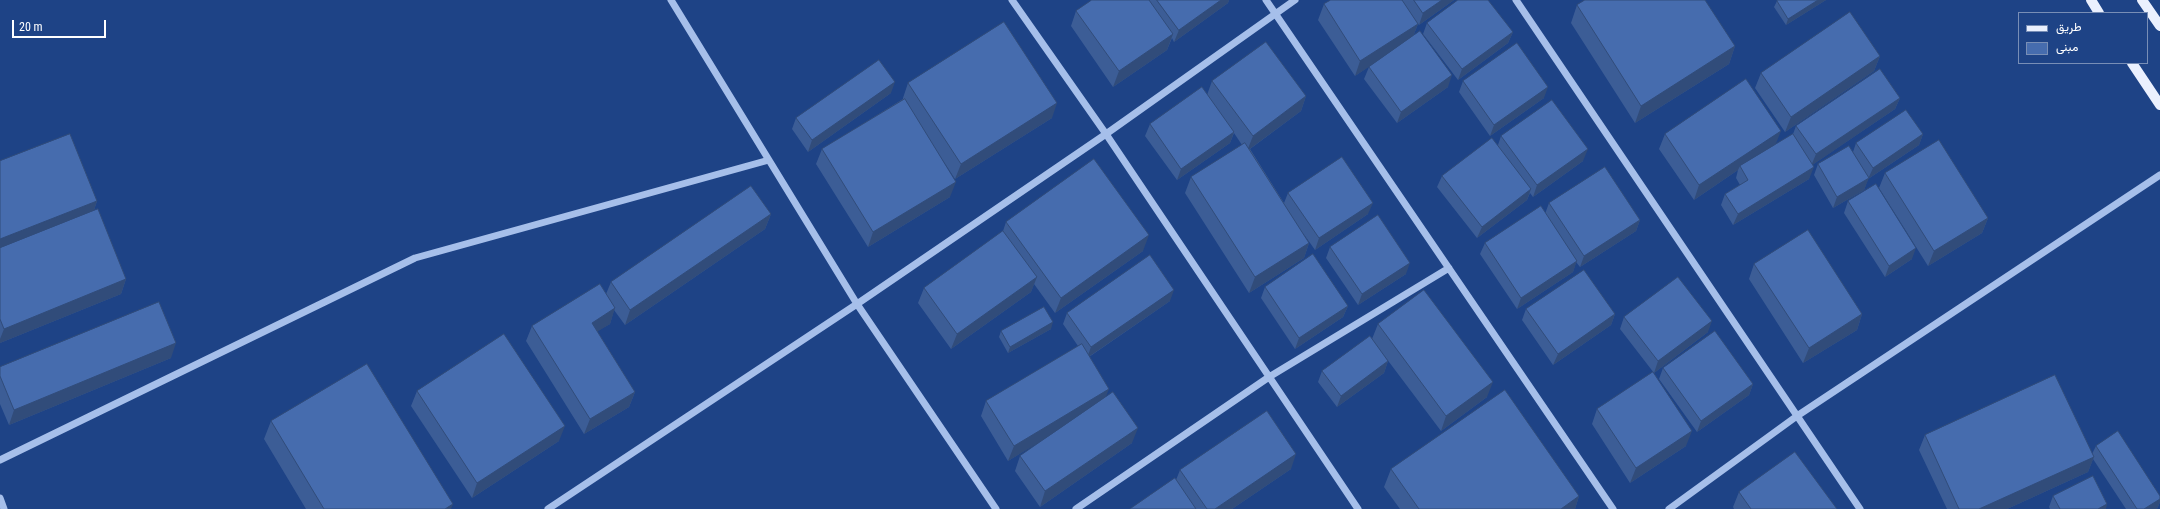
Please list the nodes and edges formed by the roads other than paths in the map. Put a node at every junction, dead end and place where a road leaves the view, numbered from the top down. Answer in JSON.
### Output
{"nodes":[{"id":1,"x":671,"y":0,"type":"edge"},
{"id":2,"x":1012,"y":0,"type":"edge"},
{"id":3,"x":1266,"y":0,"type":"edge"},
{"id":4,"x":1295,"y":0,"type":"edge"},
{"id":5,"x":1516,"y":0,"type":"edge"},
{"id":6,"x":2091,"y":0,"type":"edge"},
{"id":7,"x":2142,"y":0,"type":"edge"},
{"id":8,"x":2098,"y":12,"type":"edge"},
{"id":9,"x":1275,"y":13,"type":"junction"},
{"id":10,"x":2160,"y":26,"type":"edge"},
{"id":11,"x":2133,"y":64,"type":"edge"},
{"id":12,"x":2160,"y":105,"type":"edge"},
{"id":13,"x":1106,"y":134,"type":"junction"},
{"id":14,"x":769,"y":160,"type":"junction"},
{"id":15,"x":2160,"y":174,"type":"edge"},
{"id":16,"x":1449,"y":268,"type":"junction"},
{"id":17,"x":857,"y":304,"type":"junction"},
{"id":18,"x":1269,"y":377,"type":"junction"},
{"id":19,"x":1797,"y":416,"type":"junction"},
{"id":20,"x":0,"y":460,"type":"edge"},
{"id":21,"x":0,"y":498,"type":"edge"},
{"id":22,"x":4,"y":509,"type":"edge"},
{"id":23,"x":548,"y":509,"type":"edge"},
{"id":24,"x":996,"y":509,"type":"edge"},
{"id":25,"x":1076,"y":509,"type":"edge"},
{"id":26,"x":1358,"y":509,"type":"edge"},
{"id":27,"x":1612,"y":509,"type":"edge"},
{"id":28,"x":1669,"y":509,"type":"edge"},
{"id":29,"x":1860,"y":509,"type":"edge"}],
"edges":[{"from":1,"to":14,"type":"street"},
{"from":2,"to":13,"type":"street"},
{"from":3,"to":9,"type":"street"},
{"from":4,"to":9,"type":"street"},
{"from":5,"to":19,"type":"street"},
{"from":6,"to":8,"type":"main road"},
{"from":7,"to":10,"type":"main road"},
{"from":9,"to":13,"type":"street"},
{"from":9,"to":16,"type":"street"},
{"from":11,"to":12,"type":"main road"},
{"from":13,"to":17,"type":"street"},
{"from":13,"to":18,"type":"street"},
{"from":14,"to":17,"type":"street"},
{"from":14,"to":20,"type":"street"},
{"from":15,"to":19,"type":"street"},
{"from":16,"to":18,"type":"street"},
{"from":16,"to":27,"type":"street"},
{"from":17,"to":23,"type":"street"},
{"from":17,"to":24,"type":"street"},
{"from":18,"to":25,"type":"street"},
{"from":18,"to":26,"type":"street"},
{"from":19,"to":28,"type":"street"},
{"from":19,"to":29,"type":"street"},
{"from":21,"to":22,"type":"street"}]}
